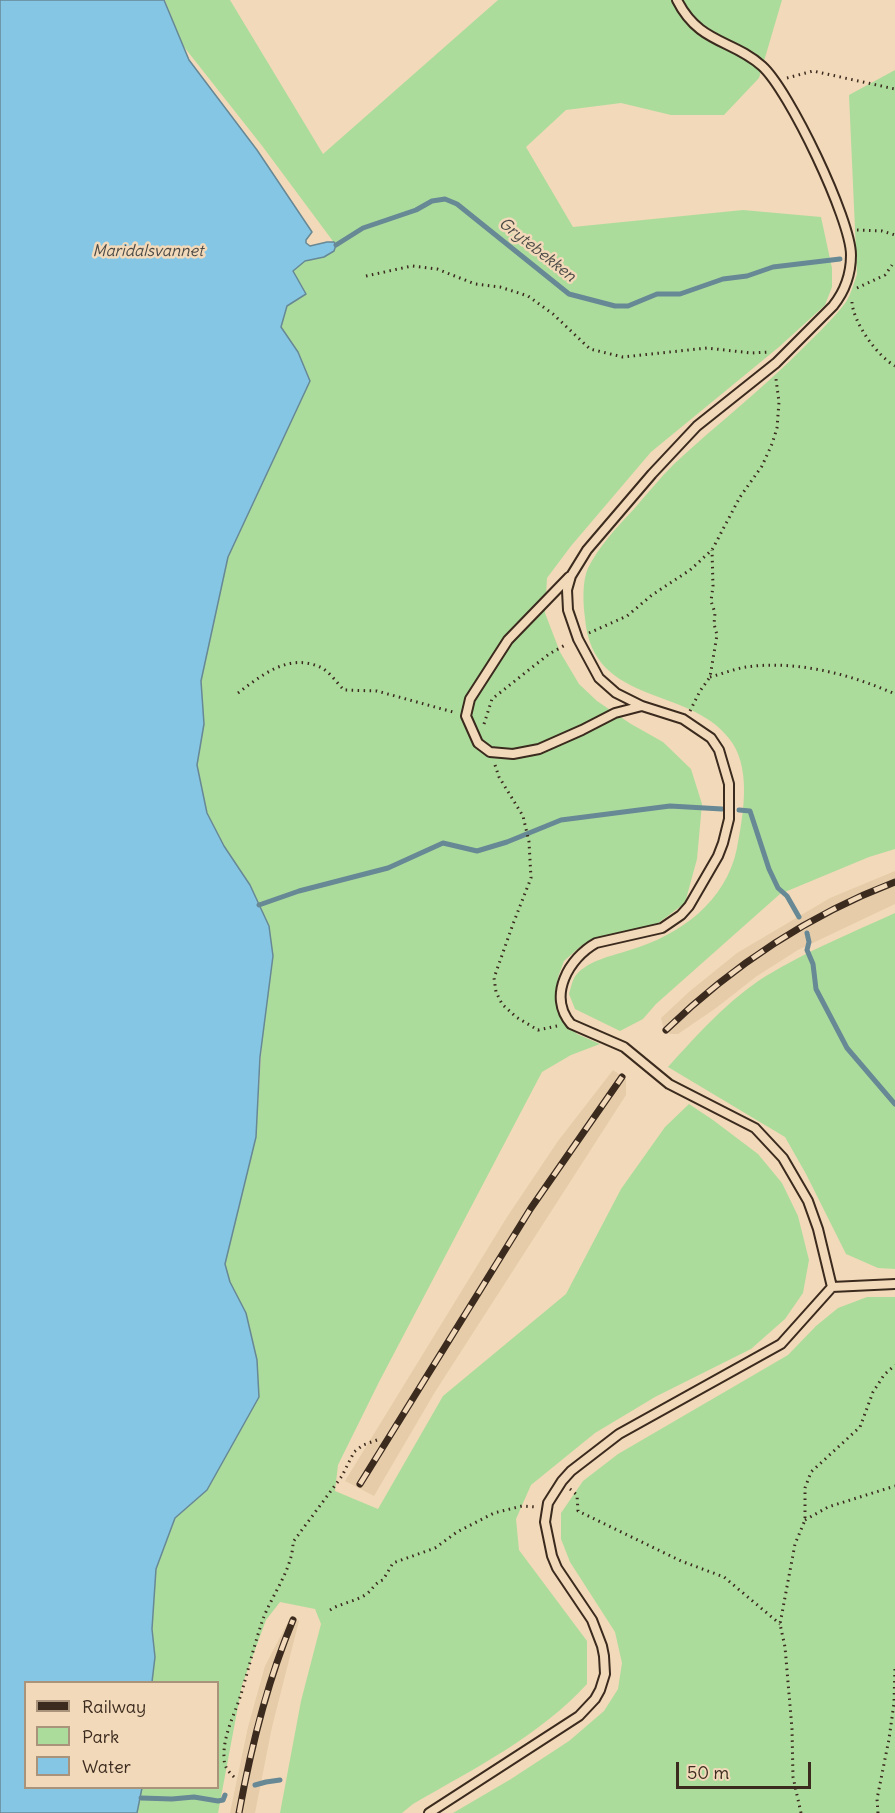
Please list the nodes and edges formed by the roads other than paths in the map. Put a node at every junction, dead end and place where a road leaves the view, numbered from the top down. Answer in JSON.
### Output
{"nodes":[{"id":1,"x":677,"y":0,"type":"edge"},
{"id":2,"x":570,"y":576,"type":"junction"},
{"id":3,"x":642,"y":706,"type":"junction"},
{"id":4,"x":895,"y":1284,"type":"edge"},
{"id":5,"x":832,"y":1287,"type":"junction"},
{"id":6,"x":429,"y":1813,"type":"edge"}],
"edges":[{"from":1,"to":2,"type":"lane"},
{"from":2,"to":3,"type":"lane"},
{"from":2,"to":3,"type":"lane"},
{"from":3,"to":5,"type":"lane"},
{"from":4,"to":5,"type":"lane"},
{"from":5,"to":6,"type":"lane"}]}
